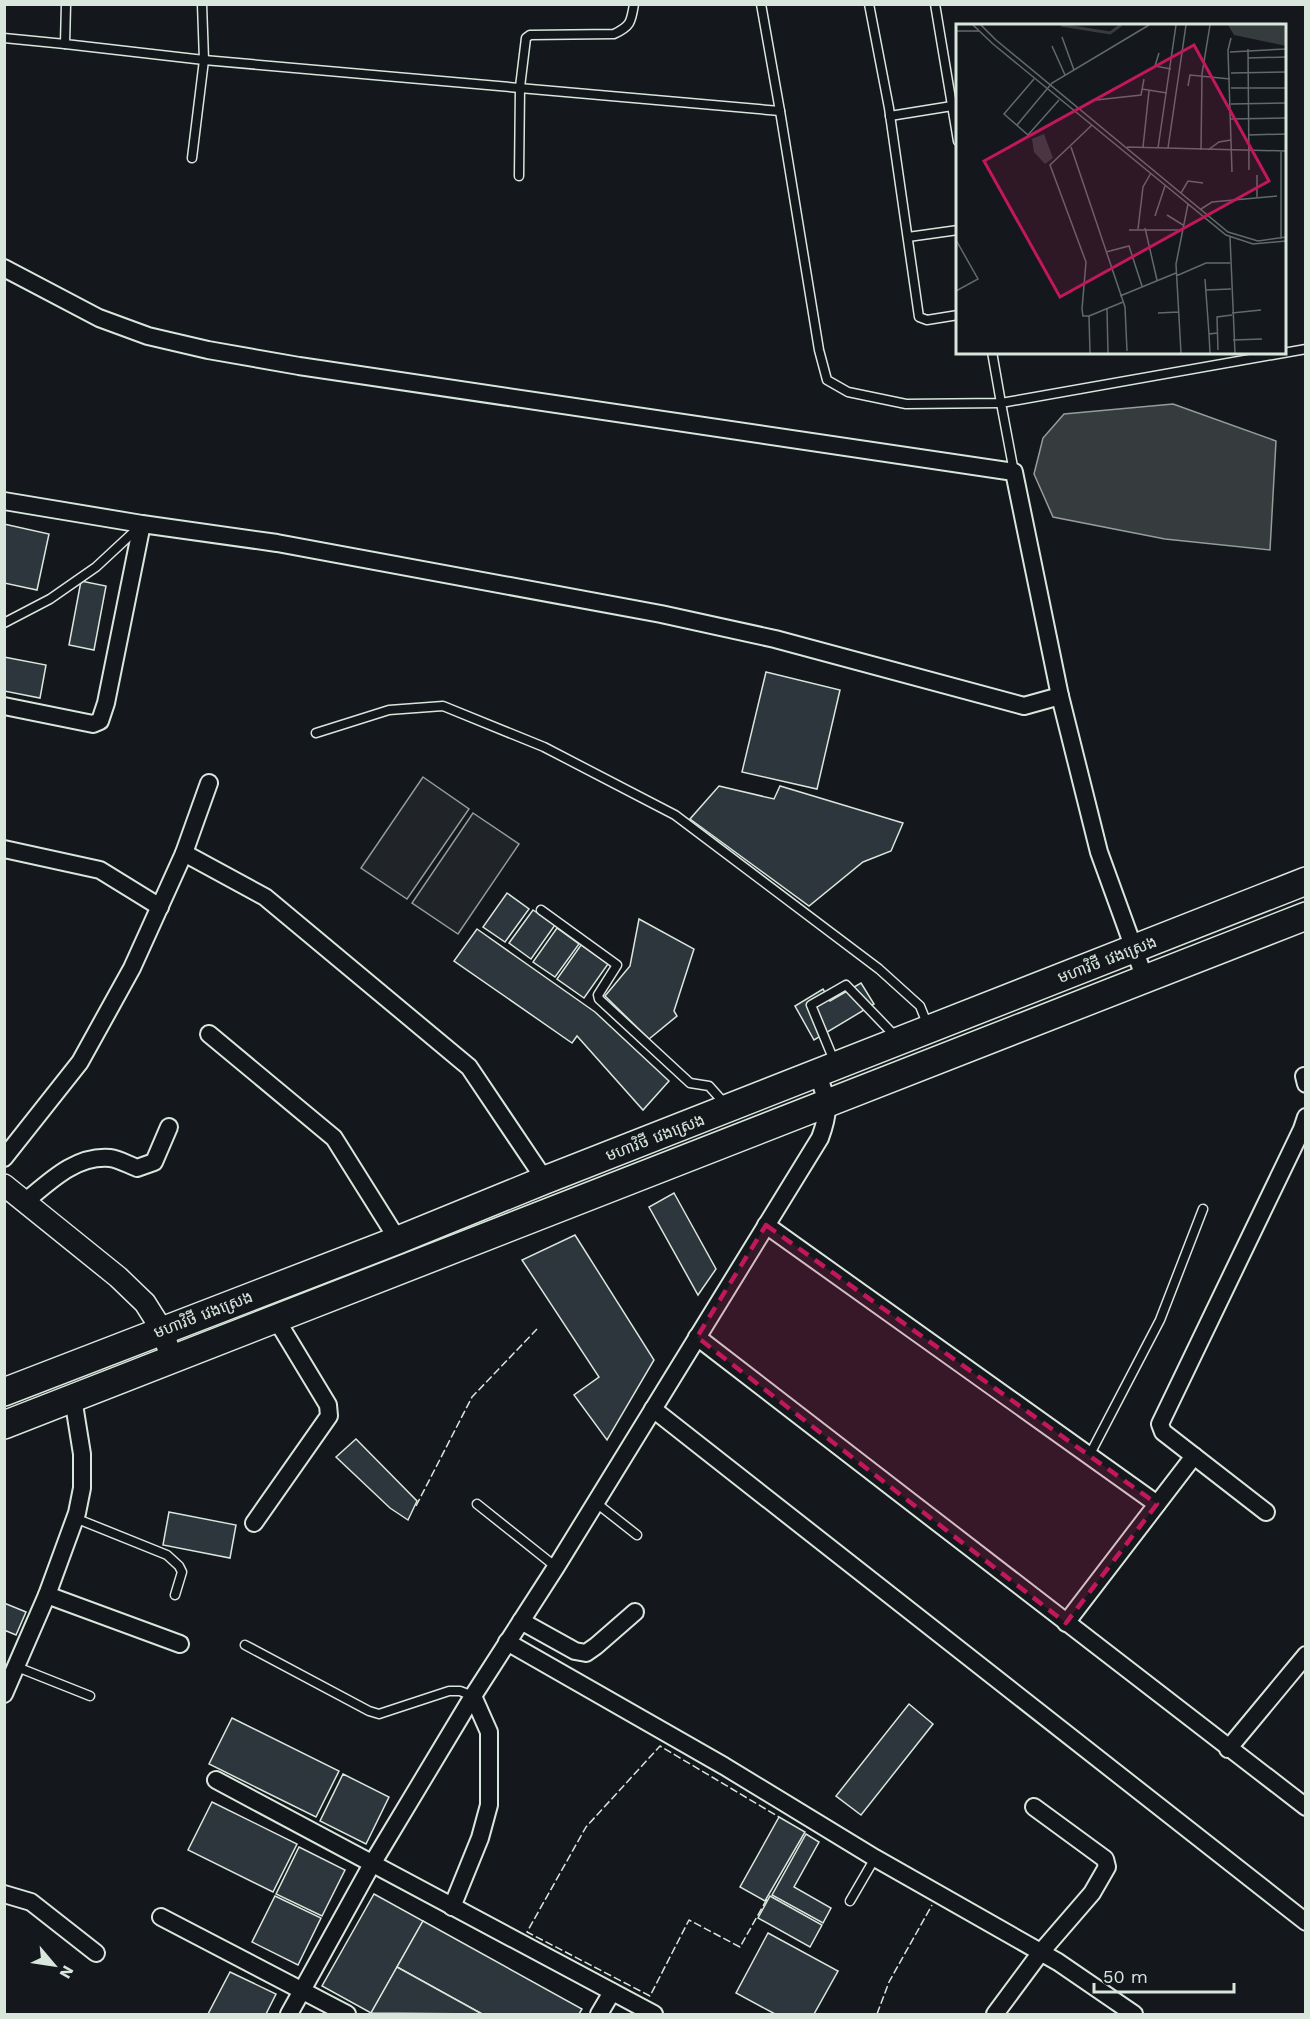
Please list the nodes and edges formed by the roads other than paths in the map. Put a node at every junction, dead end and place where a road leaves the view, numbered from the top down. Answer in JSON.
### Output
{"nodes":[{"id":1,"x":66,"y":4,"type":"edge"},
{"id":2,"x":202,"y":4,"type":"edge"},
{"id":3,"x":634,"y":4,"type":"edge"},
{"id":4,"x":761,"y":4,"type":"edge"},
{"id":5,"x":869,"y":4,"type":"edge"},
{"id":6,"x":935,"y":4,"type":"edge"},
{"id":7,"x":4,"y":38,"type":"edge"},
{"id":8,"x":64,"y":44,"type":"junction"},
{"id":9,"x":204,"y":60,"type":"junction"},
{"id":10,"x":520,"y":87,"type":"junction"},
{"id":11,"x":952,"y":106,"type":"junction"},
{"id":12,"x":780,"y":111,"type":"junction"},
{"id":13,"x":890,"y":116,"type":"junction"},
{"id":14,"x":956,"y":134,"type":"edge"},
{"id":15,"x":192,"y":158,"type":"dead end"},
{"id":16,"x":519,"y":176,"type":"dead end"},
{"id":17,"x":956,"y":230,"type":"edge"},
{"id":18,"x":908,"y":237,"type":"junction"},
{"id":19,"x":4,"y":268,"type":"edge"},
{"id":20,"x":956,"y":315,"type":"edge"},
{"id":21,"x":1305,"y":349,"type":"edge"},
{"id":22,"x":1286,"y":352,"type":"edge"},
{"id":23,"x":992,"y":354,"type":"edge"},
{"id":24,"x":1277,"y":354,"type":"edge"},
{"id":25,"x":1001,"y":403,"type":"junction"},
{"id":26,"x":1014,"y":472,"type":"junction"},
{"id":27,"x":4,"y":501,"type":"edge"},
{"id":28,"x":142,"y":524,"type":"junction"},
{"id":29,"x":4,"y":623,"type":"edge"},
{"id":30,"x":1060,"y":696,"type":"junction"},
{"id":31,"x":4,"y":706,"type":"edge"},
{"id":32,"x":316,"y":734,"type":"dead end"},
{"id":33,"x":208,"y":783,"type":"dead end"},
{"id":34,"x":4,"y":849,"type":"edge"},
{"id":35,"x":184,"y":853,"type":"junction"},
{"id":36,"x":1305,"y":881,"type":"edge"},
{"id":37,"x":160,"y":907,"type":"junction"},
{"id":38,"x":541,"y":910,"type":"dead end"},
{"id":39,"x":1305,"y":916,"type":"edge"},
{"id":40,"x":1135,"y":948,"type":"junction"},
{"id":41,"x":1145,"y":979,"type":"junction"},
{"id":42,"x":929,"y":1029,"type":"junction"},
{"id":43,"x":209,"y":1035,"type":"dead end"},
{"id":44,"x":900,"y":1040,"type":"junction"},
{"id":45,"x":826,"y":1069,"type":"junction"},
{"id":46,"x":828,"y":1103,"type":"junction"},
{"id":47,"x":729,"y":1108,"type":"junction"},
{"id":48,"x":1305,"y":1117,"type":"edge"},
{"id":49,"x":169,"y":1127,"type":"dead end"},
{"id":50,"x":4,"y":1158,"type":"edge"},
{"id":51,"x":545,"y":1180,"type":"junction"},
{"id":52,"x":4,"y":1185,"type":"edge"},
{"id":53,"x":26,"y":1201,"type":"junction"},
{"id":54,"x":1203,"y":1209,"type":"dead end"},
{"id":55,"x":766,"y":1225,"type":"junction"},
{"id":56,"x":398,"y":1240,"type":"junction"},
{"id":57,"x":276,"y":1319,"type":"junction"},
{"id":58,"x":162,"y":1330,"type":"junction"},
{"id":59,"x":697,"y":1337,"type":"junction"},
{"id":60,"x":172,"y":1359,"type":"junction"},
{"id":61,"x":4,"y":1392,"type":"edge"},
{"id":62,"x":73,"y":1398,"type":"junction"},
{"id":63,"x":653,"y":1409,"type":"junction"},
{"id":64,"x":4,"y":1425,"type":"edge"},
{"id":65,"x":1089,"y":1456,"type":"junction"},
{"id":66,"x":1194,"y":1456,"type":"junction"},
{"id":67,"x":595,"y":1502,"type":"junction"},
{"id":68,"x":477,"y":1503,"type":"dead end"},
{"id":69,"x":1157,"y":1504,"type":"junction"},
{"id":70,"x":1266,"y":1512,"type":"dead end"},
{"id":71,"x":75,"y":1518,"type":"junction"},
{"id":72,"x":254,"y":1522,"type":"dead end"},
{"id":73,"x":637,"y":1535,"type":"dead end"},
{"id":74,"x":556,"y":1567,"type":"junction"},
{"id":75,"x":47,"y":1595,"type":"junction"},
{"id":76,"x":175,"y":1595,"type":"dead end"},
{"id":77,"x":635,"y":1612,"type":"dead end"},
{"id":78,"x":520,"y":1622,"type":"junction"},
{"id":79,"x":1065,"y":1623,"type":"junction"},
{"id":80,"x":507,"y":1642,"type":"junction"},
{"id":81,"x":180,"y":1644,"type":"dead end"},
{"id":82,"x":245,"y":1645,"type":"dead end"},
{"id":83,"x":1305,"y":1655,"type":"edge"},
{"id":84,"x":17,"y":1667,"type":"junction"},
{"id":85,"x":4,"y":1694,"type":"edge"},
{"id":86,"x":473,"y":1695,"type":"junction"},
{"id":87,"x":90,"y":1696,"type":"dead end"},
{"id":88,"x":1228,"y":1749,"type":"junction"},
{"id":89,"x":216,"y":1780,"type":"dead end"},
{"id":90,"x":1034,"y":1807,"type":"dead end"},
{"id":91,"x":1305,"y":1807,"type":"edge"},
{"id":92,"x":875,"y":1858,"type":"junction"},
{"id":93,"x":372,"y":1864,"type":"junction"},
{"id":94,"x":4,"y":1893,"type":"edge"},
{"id":95,"x":850,"y":1901,"type":"dead end"},
{"id":96,"x":452,"y":1907,"type":"junction"},
{"id":97,"x":160,"y":1917,"type":"dead end"},
{"id":98,"x":1305,"y":1922,"type":"edge"},
{"id":99,"x":96,"y":1953,"type":"dead end"},
{"id":100,"x":1041,"y":1953,"type":"junction"},
{"id":101,"x":302,"y":1991,"type":"junction"},
{"id":102,"x":612,"y":1992,"type":"junction"},
{"id":103,"x":289,"y":2014,"type":"edge"},
{"id":104,"x":347,"y":2014,"type":"edge"},
{"id":105,"x":600,"y":2014,"type":"edge"},
{"id":106,"x":654,"y":2014,"type":"edge"},
{"id":107,"x":995,"y":2014,"type":"edge"},
{"id":108,"x":1134,"y":2014,"type":"edge"}],
"edges":[{"from":1,"to":8,"type":"lane"},
{"from":2,"to":9,"type":"lane"},
{"from":3,"to":10,"type":"lane"},
{"from":4,"to":12,"type":"lane"},
{"from":5,"to":13,"type":"lane"},
{"from":6,"to":11,"type":"lane"},
{"from":7,"to":8,"type":"lane"},
{"from":8,"to":9,"type":"lane"},
{"from":9,"to":10,"type":"lane"},
{"from":9,"to":15,"type":"lane"},
{"from":10,"to":12,"type":"lane"},
{"from":10,"to":16,"type":"lane"},
{"from":11,"to":13,"type":"lane"},
{"from":11,"to":14,"type":"lane"},
{"from":12,"to":25,"type":"lane"},
{"from":13,"to":18,"type":"lane"},
{"from":17,"to":18,"type":"lane"},
{"from":18,"to":20,"type":"lane"},
{"from":19,"to":26,"type":"street"},
{"from":21,"to":22,"type":"lane"},
{"from":23,"to":25,"type":"lane"},
{"from":24,"to":25,"type":"lane"},
{"from":25,"to":26,"type":"lane"},
{"from":26,"to":30,"type":"street"},
{"from":27,"to":28,"type":"street"},
{"from":28,"to":29,"type":"lane"},
{"from":28,"to":30,"type":"street"},
{"from":28,"to":31,"type":"street"},
{"from":30,"to":40,"type":"street"},
{"from":32,"to":42,"type":"lane"},
{"from":33,"to":35,"type":"street"},
{"from":34,"to":37,"type":"street"},
{"from":35,"to":37,"type":"street"},
{"from":35,"to":51,"type":"street"},
{"from":36,"to":40,"type":"main road","name":"មហាវិថី វេងស្រេង"},
{"from":37,"to":50,"type":"street"},
{"from":38,"to":47,"type":"lane"},
{"from":39,"to":41,"type":"main road","name":"មហាវិថី វេងស្រេង"},
{"from":40,"to":41,"type":"street"},
{"from":40,"to":42,"type":"main road","name":"មហាវិថី វេងស្រេង"},
{"from":41,"to":46,"type":"main road","name":"មហាវិថី វេងស្រេង"},
{"from":42,"to":44,"type":"main road","name":"មហាវិថី វេងស្រេង"},
{"from":43,"to":56,"type":"street"},
{"from":44,"to":45,"type":"main road","name":"មហាវិថី វេងស្រេង"},
{"from":44,"to":45,"type":"lane"},
{"from":45,"to":46,"type":"street"},
{"from":45,"to":47,"type":"main road","name":"មហាវិថី វេងស្រេង"},
{"from":46,"to":55,"type":"street"},
{"from":46,"to":57,"type":"main road","name":"មហាវិថី វេងស្រេង"},
{"from":47,"to":51,"type":"main road","name":"មហាវិថី វេងស្រេង"},
{"from":48,"to":66,"type":"street"},
{"from":49,"to":53,"type":"street"},
{"from":51,"to":56,"type":"main road","name":"មហាវិថី វេងស្រេង"},
{"from":52,"to":53,"type":"street"},
{"from":53,"to":58,"type":"street"},
{"from":54,"to":65,"type":"lane"},
{"from":55,"to":59,"type":"street"},
{"from":55,"to":65,"type":"street"},
{"from":56,"to":58,"type":"main road","name":"មហាវិថី វេងស្រេង"},
{"from":57,"to":60,"type":"main road","name":"មហាវិថី វេងស្រេង"},
{"from":57,"to":72,"type":"street"},
{"from":58,"to":60,"type":"street"},
{"from":58,"to":61,"type":"main road","name":"មហាវិថី វេងស្រេង"},
{"from":59,"to":63,"type":"street"},
{"from":59,"to":79,"type":"street"},
{"from":60,"to":62,"type":"main road","name":"មហាវិថី វេងស្រេង"},
{"from":62,"to":64,"type":"main road","name":"មហាវិថី វេងស្រេង"},
{"from":62,"to":71,"type":"street"},
{"from":63,"to":67,"type":"street"},
{"from":63,"to":98,"type":"street"},
{"from":65,"to":69,"type":"street"},
{"from":66,"to":69,"type":"street"},
{"from":66,"to":70,"type":"street"},
{"from":67,"to":73,"type":"lane"},
{"from":67,"to":74,"type":"street"},
{"from":68,"to":74,"type":"lane"},
{"from":69,"to":79,"type":"street"},
{"from":71,"to":75,"type":"street"},
{"from":71,"to":76,"type":"lane"},
{"from":74,"to":78,"type":"street"},
{"from":75,"to":81,"type":"street"},
{"from":75,"to":84,"type":"street"},
{"from":77,"to":78,"type":"street"},
{"from":78,"to":80,"type":"street"},
{"from":79,"to":88,"type":"street"},
{"from":80,"to":86,"type":"street"},
{"from":80,"to":92,"type":"street"},
{"from":82,"to":86,"type":"lane"},
{"from":83,"to":88,"type":"street"},
{"from":84,"to":85,"type":"street"},
{"from":84,"to":87,"type":"lane"},
{"from":86,"to":93,"type":"street"},
{"from":86,"to":96,"type":"street"},
{"from":88,"to":91,"type":"street"},
{"from":89,"to":93,"type":"street"},
{"from":90,"to":100,"type":"street"},
{"from":92,"to":95,"type":"lane"},
{"from":92,"to":100,"type":"street"},
{"from":93,"to":96,"type":"street"},
{"from":93,"to":101,"type":"street"},
{"from":94,"to":99,"type":"street"},
{"from":96,"to":102,"type":"street"},
{"from":97,"to":101,"type":"street"},
{"from":100,"to":107,"type":"street"},
{"from":100,"to":108,"type":"street"},
{"from":101,"to":103,"type":"street"},
{"from":101,"to":104,"type":"street"},
{"from":102,"to":105,"type":"street"},
{"from":102,"to":106,"type":"street"}]}
